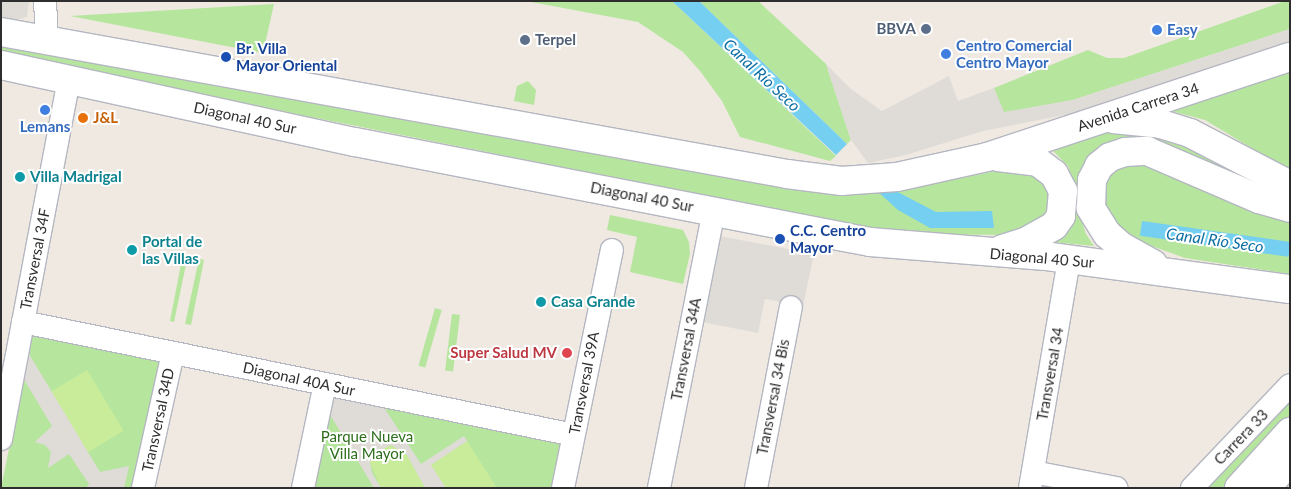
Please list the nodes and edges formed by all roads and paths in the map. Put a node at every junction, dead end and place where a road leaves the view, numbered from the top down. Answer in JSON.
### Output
{"nodes":[{"id":1,"x":44,"y":1,"type":"edge"},
{"id":2,"x":1,"y":32,"type":"edge"},
{"id":3,"x":47,"y":41,"type":"junction"},
{"id":4,"x":1290,"y":57,"type":"edge"},
{"id":5,"x":1,"y":65,"type":"edge"},
{"id":6,"x":69,"y":80,"type":"junction"},
{"id":7,"x":1102,"y":118,"type":"junction"},
{"id":8,"x":987,"y":157,"type":"junction"},
{"id":9,"x":1290,"y":185,"type":"edge"},
{"id":10,"x":1290,"y":208,"type":"edge"},
{"id":11,"x":714,"y":211,"type":"junction"},
{"id":12,"x":612,"y":250,"type":"dead end"},
{"id":13,"x":988,"y":253,"type":"junction"},
{"id":14,"x":1069,"y":260,"type":"junction"},
{"id":15,"x":1166,"y":271,"type":"junction"},
{"id":16,"x":1287,"y":290,"type":"edge"},
{"id":17,"x":791,"y":307,"type":"dead end"},
{"id":18,"x":23,"y":322,"type":"junction"},
{"id":19,"x":173,"y":353,"type":"junction"},
{"id":20,"x":325,"y":384,"type":"junction"},
{"id":21,"x":1290,"y":385,"type":"edge"},
{"id":22,"x":1290,"y":432,"type":"edge"},
{"id":23,"x":574,"y":435,"type":"junction"},
{"id":24,"x":1,"y":439,"type":"edge"},
{"id":25,"x":1290,"y":460,"type":"edge"},
{"id":26,"x":1031,"y":480,"type":"edge"},
{"id":27,"x":144,"y":488,"type":"edge"},
{"id":28,"x":303,"y":488,"type":"edge"},
{"id":29,"x":563,"y":488,"type":"edge"},
{"id":30,"x":659,"y":488,"type":"edge"},
{"id":31,"x":756,"y":488,"type":"edge"},
{"id":32,"x":1116,"y":488,"type":"edge"},
{"id":33,"x":1192,"y":488,"type":"edge"},
{"id":34,"x":1239,"y":488,"type":"edge"},
{"id":35,"x":1266,"y":488,"type":"edge"}],
"edges":[{"from":1,"to":3,"type":"street"},
{"from":2,"to":3,"type":"main road"},
{"from":3,"to":8,"type":"main road"},
{"from":4,"to":7,"type":"main road","name":"Avenida Carrera 34"},
{"from":5,"to":6,"type":"main road","name":"Diagonal 40 Sur"},
{"from":6,"to":11,"type":"main road","name":"Diagonal 40 Sur"},
{"from":6,"to":18,"type":"street","name":"Transversal 34F"},
{"from":7,"to":8,"type":"main road","name":"Avenida Carrera 34"},
{"from":7,"to":9,"type":"main road"},
{"from":8,"to":13,"type":"main road"},
{"from":10,"to":15,"type":"main road"},
{"from":11,"to":13,"type":"main road","name":"Diagonal 40 Sur"},
{"from":11,"to":30,"type":"street","name":"Transversal 34A"},
{"from":12,"to":23,"type":"street","name":"Transversal 39A"},
{"from":13,"to":14,"type":"main road","name":"Diagonal 40 Sur"},
{"from":14,"to":15,"type":"main road","name":"Diagonal 40 Sur"},
{"from":14,"to":26,"type":"street","name":"Transversal 34"},
{"from":15,"to":16,"type":"main road","name":"Diagonal 40 Sur"},
{"from":17,"to":31,"type":"street","name":"Transversal 34 Bis"},
{"from":18,"to":19,"type":"street","name":"Diagonal 40A Sur"},
{"from":18,"to":24,"type":"street","name":"Transversal 34F"},
{"from":19,"to":20,"type":"street","name":"Diagonal 40A Sur"},
{"from":19,"to":27,"type":"street","name":"Transversal 34D"},
{"from":20,"to":23,"type":"street","name":"Diagonal 40A Sur"},
{"from":20,"to":28,"type":"street"},
{"from":21,"to":33,"type":"street","name":"Carrera 33"},
{"from":22,"to":34,"type":"main road"},
{"from":23,"to":29,"type":"street","name":"Transversal 39A"},
{"from":25,"to":35,"type":"main road"},
{"from":26,"to":32,"type":"street"}]}
